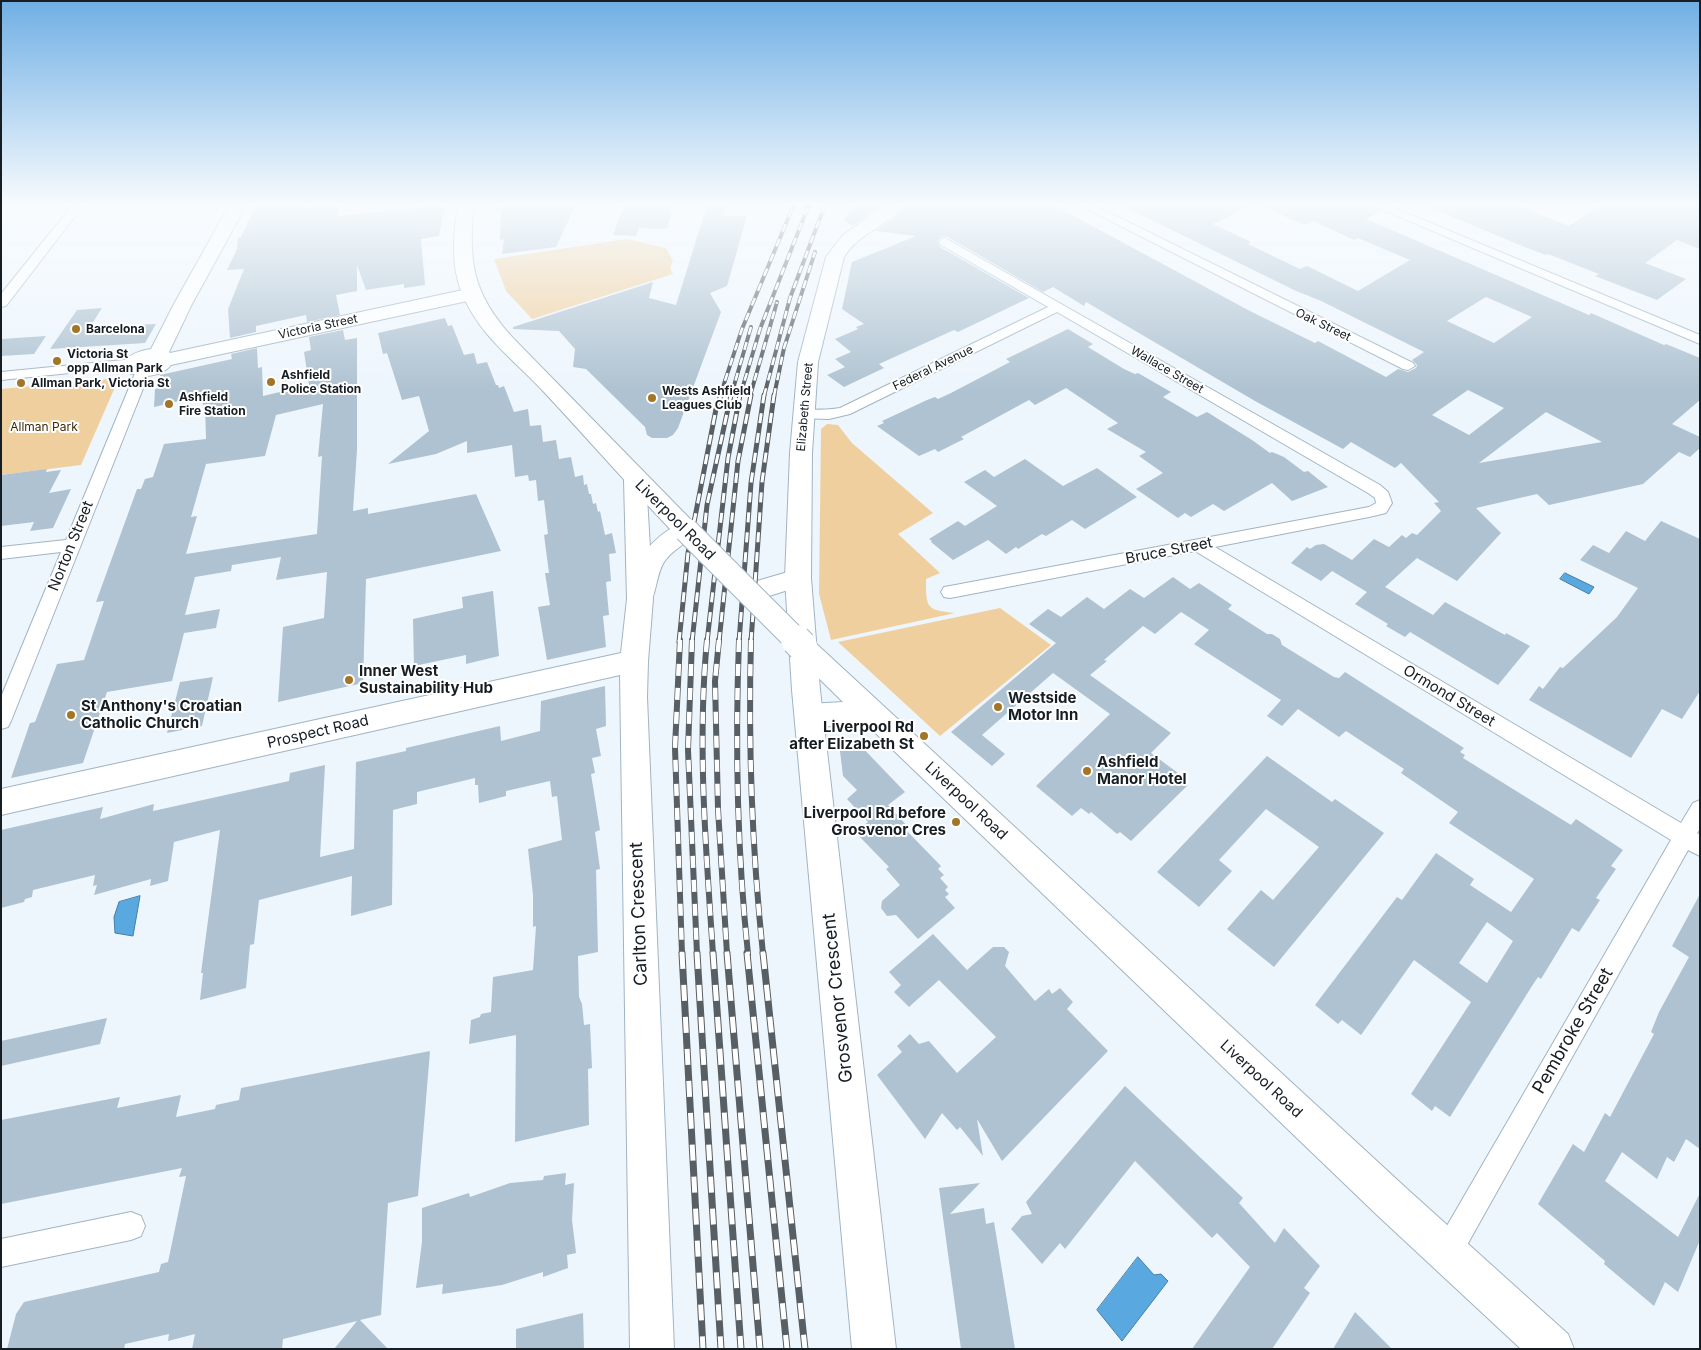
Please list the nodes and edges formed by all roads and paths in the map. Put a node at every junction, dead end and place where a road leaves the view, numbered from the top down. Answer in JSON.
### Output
{"nodes":[{"id":1,"x":31,"y":265,"type":"edge"},
{"id":2,"x":205,"y":265,"type":"edge"},
{"id":3,"x":467,"y":265,"type":"edge"},
{"id":4,"x":833,"y":265,"type":"edge"},
{"id":5,"x":986,"y":265,"type":"edge"},
{"id":6,"x":1205,"y":265,"type":"edge"},
{"id":7,"x":1520,"y":265,"type":"edge"},
{"id":8,"x":472,"y":294,"type":"junction"},
{"id":9,"x":1,"y":303,"type":"edge"},
{"id":10,"x":1058,"y":307,"type":"junction"},
{"id":11,"x":1700,"y":340,"type":"edge"},
{"id":12,"x":161,"y":357,"type":"junction"},
{"id":13,"x":1408,"y":366,"type":"dead end"},
{"id":14,"x":139,"y":367,"type":"junction"},
{"id":15,"x":1,"y":376,"type":"edge"},
{"id":16,"x":803,"y":415,"type":"junction"},
{"id":17,"x":635,"y":480,"type":"junction"},
{"id":18,"x":1384,"y":503,"type":"joint"},
{"id":19,"x":686,"y":530,"type":"junction"},
{"id":20,"x":71,"y":545,"type":"junction"},
{"id":21,"x":1198,"y":545,"type":"junction"},
{"id":22,"x":1,"y":553,"type":"edge"},
{"id":23,"x":798,"y":578,"type":"junction"},
{"id":24,"x":757,"y":591,"type":"junction"},
{"id":25,"x":950,"y":592,"type":"dead end"},
{"id":26,"x":640,"y":599,"type":"junction"},
{"id":27,"x":802,"y":646,"type":"junction"},
{"id":28,"x":634,"y":660,"type":"junction"},
{"id":29,"x":870,"y":711,"type":"junction"},
{"id":30,"x":809,"y":716,"type":"junction"},
{"id":31,"x":1,"y":721,"type":"edge"},
{"id":32,"x":1,"y":802,"type":"edge"},
{"id":33,"x":1700,"y":809,"type":"edge"},
{"id":34,"x":1692,"y":842,"type":"edge"},
{"id":35,"x":131,"y":1226,"type":"dead end"},
{"id":36,"x":1,"y":1253,"type":"edge"},
{"id":37,"x":1447,"y":1253,"type":"junction"},
{"id":38,"x":652,"y":1349,"type":"edge"},
{"id":39,"x":874,"y":1349,"type":"edge"},
{"id":40,"x":1553,"y":1349,"type":"edge"}],
"edges":[{"from":1,"to":9,"type":"street"},
{"from":2,"to":12,"type":"main road"},
{"from":3,"to":8,"type":"main road","name":"Liverpool Road"},
{"from":4,"to":16,"type":"main road","name":"Elizabeth Street"},
{"from":5,"to":10,"type":"street","name":"Wallace Street"},
{"from":6,"to":13,"type":"street","name":"Oak Street"},
{"from":7,"to":11,"type":"street"},
{"from":8,"to":12,"type":"main road","name":"Victoria Street"},
{"from":8,"to":17,"type":"main road","name":"Liverpool Road"},
{"from":10,"to":16,"type":"street","name":"Federal Avenue"},
{"from":10,"to":18,"type":"street","name":"Wallace Street"},
{"from":12,"to":14,"type":"main road","name":"Victoria Street"},
{"from":14,"to":15,"type":"street"},
{"from":14,"to":20,"type":"street","name":"Norton Street"},
{"from":16,"to":23,"type":"main road","name":"Elizabeth Street"},
{"from":17,"to":19,"type":"main road","name":"Liverpool Road"},
{"from":17,"to":26,"type":"main road","name":"Carlton Crescent"},
{"from":18,"to":21,"type":"street","name":"Bruce Street"},
{"from":19,"to":24,"type":"main road","name":"Liverpool Road","bridge":true},
{"from":19,"to":26,"type":"main road"},
{"from":20,"to":22,"type":"street"},
{"from":20,"to":31,"type":"street","name":"Norton Street"},
{"from":21,"to":25,"type":"street","name":"Bruce Street"},
{"from":21,"to":34,"type":"street","name":"Ormond Street"},
{"from":23,"to":24,"type":"main road"},
{"from":23,"to":27,"type":"main road","name":"Elizabeth Street"},
{"from":24,"to":27,"type":"main road","name":"Liverpool Road","bridge":true},
{"from":26,"to":28,"type":"main road","name":"Carlton Crescent"},
{"from":27,"to":29,"type":"main road","name":"Liverpool Road"},
{"from":27,"to":30,"type":"main road","name":"Grosvenor Crescent"},
{"from":28,"to":32,"type":"main road","name":"Prospect Road"},
{"from":28,"to":38,"type":"main road","name":"Carlton Crescent"},
{"from":29,"to":30,"type":"main road"},
{"from":29,"to":37,"type":"main road","name":"Liverpool Road"},
{"from":30,"to":39,"type":"main road","name":"Grosvenor Crescent"},
{"from":33,"to":34,"type":"street","name":"Pembroke Street"},
{"from":34,"to":37,"type":"street","name":"Pembroke Street"},
{"from":35,"to":36,"type":"street"},
{"from":37,"to":40,"type":"main road","name":"Liverpool Road"}]}
